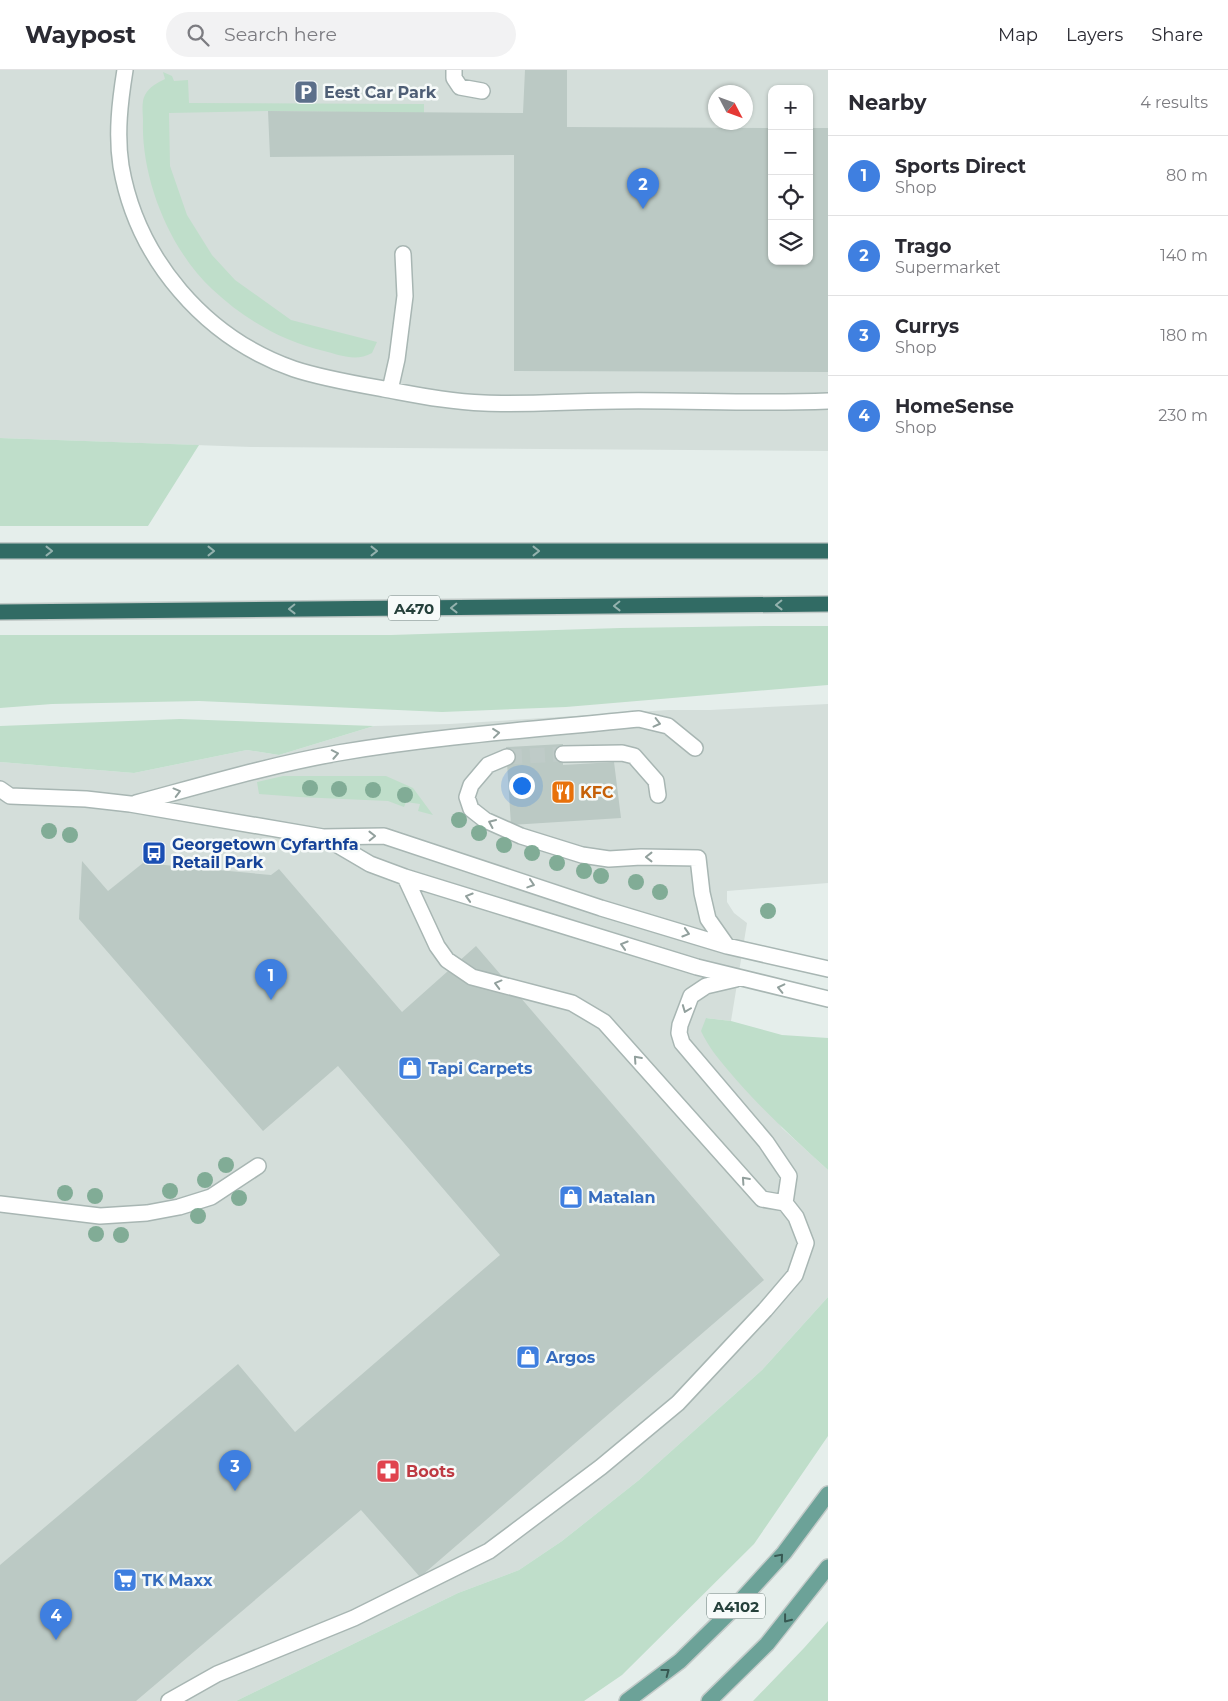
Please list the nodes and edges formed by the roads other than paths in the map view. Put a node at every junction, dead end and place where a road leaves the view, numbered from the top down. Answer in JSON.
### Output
{"nodes":[{"id":1,"x":124,"y":70,"type":"edge"},
{"id":2,"x":454,"y":70,"type":"edge"},
{"id":3,"x":482,"y":91,"type":"dead end"},
{"id":4,"x":403,"y":254,"type":"dead end"},
{"id":5,"x":390,"y":390,"type":"junction"},
{"id":6,"x":828,"y":401,"type":"edge"},
{"id":7,"x":0,"y":551,"type":"edge"},
{"id":8,"x":828,"y":551,"type":"edge"},
{"id":9,"x":828,"y":604,"type":"edge"},
{"id":10,"x":0,"y":612,"type":"edge"},
{"id":11,"x":695,"y":748,"type":"dead end"},
{"id":12,"x":563,"y":754,"type":"tunnel mouth"},
{"id":13,"x":507,"y":757,"type":"tunnel mouth"},
{"id":14,"x":658,"y":795,"type":"dead end"},
{"id":15,"x":3,"y":796,"type":"edge"},
{"id":16,"x":130,"y":804,"type":"junction"},
{"id":17,"x":323,"y":837,"type":"junction"},
{"id":18,"x":405,"y":877,"type":"junction"},
{"id":19,"x":727,"y":946,"type":"junction"},
{"id":20,"x":828,"y":969,"type":"edge"},
{"id":21,"x":739,"y":978,"type":"junction"},
{"id":22,"x":828,"y":999,"type":"edge"},
{"id":23,"x":258,"y":1166,"type":"dead end"},
{"id":24,"x":785,"y":1203,"type":"junction"},
{"id":25,"x":0,"y":1204,"type":"edge"},
{"id":26,"x":828,"y":1494,"type":"edge"},
{"id":27,"x":828,"y":1567,"type":"edge"},
{"id":28,"x":169,"y":1701,"type":"edge"},
{"id":29,"x":627,"y":1701,"type":"edge"},
{"id":30,"x":709,"y":1701,"type":"edge"}],
"edges":[{"from":1,"to":5,"type":"street"},
{"from":2,"to":3,"type":"street"},
{"from":4,"to":5,"type":"street"},
{"from":5,"to":6,"type":"street"},
{"from":7,"to":8,"type":"highway","one_way":true},
{"from":9,"to":10,"type":"highway","number":"A470","one_way":true},
{"from":16,"to":11,"type":"street","one_way":true},
{"from":12,"to":14,"type":"street"},
{"from":19,"to":13,"type":"street","one_way":true},
{"from":15,"to":16,"type":"street"},
{"from":16,"to":17,"type":"street"},
{"from":17,"to":18,"type":"street"},
{"from":17,"to":19,"type":"street","one_way":true},
{"from":21,"to":18,"type":"street","one_way":true},
{"from":24,"to":18,"type":"street","one_way":true},
{"from":19,"to":20,"type":"street"},
{"from":22,"to":21,"type":"street","one_way":true},
{"from":21,"to":24,"type":"street","one_way":true},
{"from":23,"to":25,"type":"street"},
{"from":24,"to":28,"type":"street"},
{"from":29,"to":26,"type":"main road","number":"A4102","one_way":true},
{"from":27,"to":30,"type":"main road","number":"A4102","one_way":true}]}
